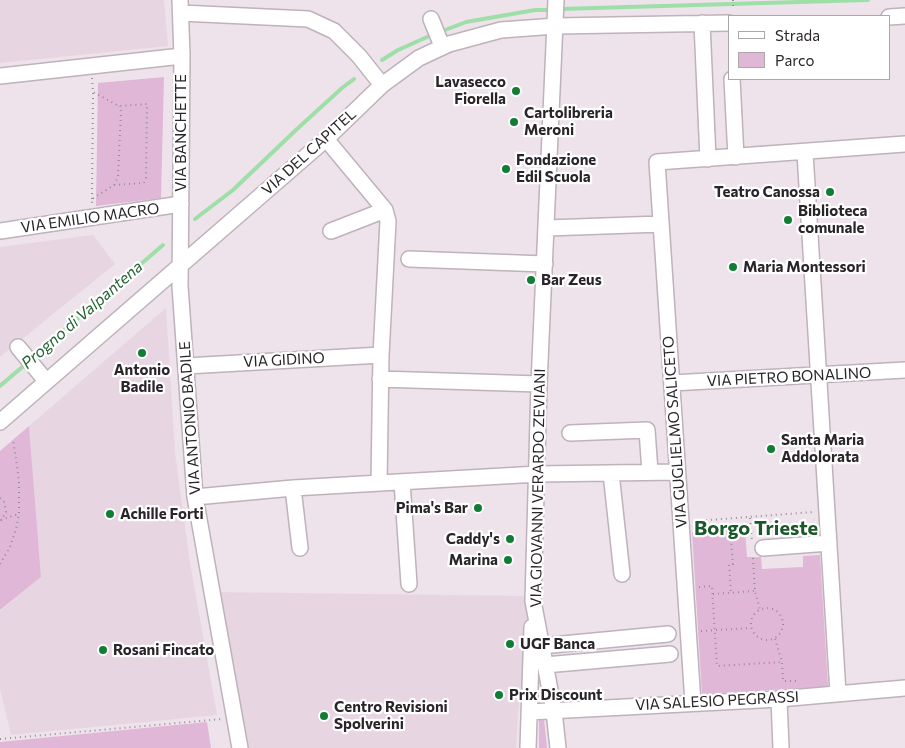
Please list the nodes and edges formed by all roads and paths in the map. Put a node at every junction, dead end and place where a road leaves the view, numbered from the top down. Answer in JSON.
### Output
{"nodes":[{"id":1,"x":733,"y":0,"type":"edge"},
{"id":2,"x":556,"y":1,"type":"edge"},
{"id":3,"x":180,"y":7,"type":"edge"},
{"id":4,"x":731,"y":15,"type":"edge"},
{"id":5,"x":890,"y":16,"type":"edge"},
{"id":6,"x":905,"y":16,"type":"edge"},
{"id":7,"x":728,"y":18,"type":"edge"},
{"id":8,"x":431,"y":19,"type":"dead end"},
{"id":9,"x":556,"y":22,"type":"junction"},
{"id":10,"x":702,"y":23,"type":"junction"},
{"id":11,"x":440,"y":42,"type":"junction"},
{"id":12,"x":182,"y":56,"type":"junction"},
{"id":13,"x":91,"y":66,"type":"junction"},
{"id":14,"x":0,"y":76,"type":"edge"},
{"id":15,"x":732,"y":80,"type":"edge"},
{"id":16,"x":382,"y":85,"type":"junction"},
{"id":17,"x":93,"y":92,"type":"junction"},
{"id":18,"x":119,"y":106,"type":"junction"},
{"id":19,"x":326,"y":139,"type":"junction"},
{"id":20,"x":905,"y":144,"type":"edge"},
{"id":21,"x":805,"y":152,"type":"junction"},
{"id":22,"x":736,"y":157,"type":"junction"},
{"id":23,"x":708,"y":159,"type":"junction"},
{"id":24,"x":114,"y":185,"type":"junction"},
{"id":25,"x":92,"y":199,"type":"junction"},
{"id":26,"x":181,"y":204,"type":"junction"},
{"id":27,"x":385,"y":210,"type":"junction"},
{"id":28,"x":92,"y":218,"type":"junction"},
{"id":29,"x":661,"y":224,"type":"junction"},
{"id":30,"x":547,"y":228,"type":"junction"},
{"id":31,"x":0,"y":231,"type":"edge"},
{"id":32,"x":330,"y":231,"type":"dead end"},
{"id":33,"x":410,"y":260,"type":"dead end"},
{"id":34,"x":545,"y":264,"type":"junction"},
{"id":35,"x":180,"y":265,"type":"junction"},
{"id":36,"x":18,"y":346,"type":"dead end"},
{"id":37,"x":381,"y":355,"type":"junction"},
{"id":38,"x":186,"y":366,"type":"junction"},
{"id":39,"x":905,"y":370,"type":"edge"},
{"id":40,"x":818,"y":375,"type":"junction"},
{"id":41,"x":380,"y":379,"type":"junction"},
{"id":42,"x":46,"y":381,"type":"junction"},
{"id":43,"x":672,"y":383,"type":"junction"},
{"id":44,"x":539,"y":384,"type":"junction"},
{"id":45,"x":0,"y":422,"type":"edge"},
{"id":46,"x":570,"y":434,"type":"dead end"},
{"id":47,"x":13,"y":439,"type":"dead end"},
{"id":48,"x":650,"y":472,"type":"junction"},
{"id":49,"x":678,"y":472,"type":"junction"},
{"id":50,"x":611,"y":473,"type":"junction"},
{"id":51,"x":538,"y":474,"type":"junction"},
{"id":52,"x":402,"y":482,"type":"junction"},
{"id":53,"x":379,"y":483,"type":"junction"},
{"id":54,"x":293,"y":488,"type":"junction"},
{"id":55,"x":195,"y":497,"type":"junction"},
{"id":56,"x":0,"y":498,"type":"edge"},
{"id":57,"x":827,"y":511,"type":"junction"},
{"id":58,"x":19,"y":514,"type":"junction"},
{"id":59,"x":750,"y":517,"type":"junction"},
{"id":60,"x":1,"y":521,"type":"edge"},
{"id":61,"x":681,"y":522,"type":"junction"},
{"id":62,"x":730,"y":530,"type":"dead end"},
{"id":63,"x":829,"y":543,"type":"junction"},
{"id":64,"x":300,"y":548,"type":"dead end"},
{"id":65,"x":756,"y":549,"type":"junction"},
{"id":66,"x":0,"y":564,"type":"edge"},
{"id":67,"x":622,"y":574,"type":"dead end"},
{"id":68,"x":409,"y":584,"type":"dead end"},
{"id":69,"x":755,"y":591,"type":"junction"},
{"id":70,"x":731,"y":593,"type":"junction"},
{"id":71,"x":699,"y":594,"type":"dead end"},
{"id":72,"x":713,"y":594,"type":"junction"},
{"id":73,"x":533,"y":601,"type":"junction"},
{"id":74,"x":760,"y":610,"type":"junction"},
{"id":75,"x":687,"y":618,"type":"junction"},
{"id":76,"x":752,"y":628,"type":"junction"},
{"id":77,"x":715,"y":630,"type":"junction"},
{"id":78,"x":668,"y":634,"type":"dead end"},
{"id":79,"x":775,"y":638,"type":"junction"},
{"id":80,"x":541,"y":646,"type":"junction"},
{"id":81,"x":670,"y":654,"type":"dead end"},
{"id":82,"x":782,"y":662,"type":"junction"},
{"id":83,"x":545,"y":665,"type":"junction"},
{"id":84,"x":905,"y":688,"type":"edge"},
{"id":85,"x":838,"y":693,"type":"junction"},
{"id":86,"x":797,"y":697,"type":"junction"},
{"id":87,"x":779,"y":699,"type":"junction"},
{"id":88,"x":693,"y":703,"type":"junction"},
{"id":89,"x":554,"y":711,"type":"junction"},
{"id":90,"x":529,"y":712,"type":"junction"},
{"id":91,"x":233,"y":718,"type":"junction"},
{"id":92,"x":0,"y":739,"type":"edge"},
{"id":93,"x":240,"y":748,"type":"edge"},
{"id":94,"x":528,"y":748,"type":"edge"},
{"id":95,"x":558,"y":748,"type":"edge"},
{"id":96,"x":781,"y":748,"type":"edge"}],
"edges":[{"from":1,"to":4,"type":"path"},
{"from":2,"to":9,"type":"street","name":"VIA GIOVANNI VERARDO ZEVIANI"},
{"from":3,"to":12,"type":"street","name":"VIA BANCHETTE"},
{"from":3,"to":16,"type":"street"},
{"from":5,"to":6,"type":"street"},
{"from":7,"to":10,"type":"street","name":"VIA DEL CAPITEL"},
{"from":8,"to":11,"type":"street"},
{"from":9,"to":10,"type":"street","name":"VIA DEL CAPITEL"},
{"from":9,"to":11,"type":"street","name":"VIA DEL CAPITEL"},
{"from":9,"to":30,"type":"street","name":"VIA GIOVANNI VERARDO ZEVIANI"},
{"from":10,"to":23,"type":"street"},
{"from":11,"to":16,"type":"street","name":"VIA DEL CAPITEL"},
{"from":12,"to":13,"type":"street"},
{"from":12,"to":26,"type":"street","name":"VIA BANCHETTE"},
{"from":13,"to":14,"type":"street"},
{"from":13,"to":17,"type":"path"},
{"from":15,"to":22,"type":"street"},
{"from":16,"to":19,"type":"street","name":"VIA DEL CAPITEL"},
{"from":17,"to":18,"type":"path"},
{"from":17,"to":25,"type":"path"},
{"from":18,"to":24,"type":"path"},
{"from":18,"to":24,"type":"path"},
{"from":19,"to":27,"type":"street"},
{"from":19,"to":35,"type":"street","name":"VIA DEL CAPITEL"},
{"from":20,"to":21,"type":"street"},
{"from":21,"to":22,"type":"street"},
{"from":21,"to":40,"type":"street"},
{"from":22,"to":23,"type":"street"},
{"from":23,"to":29,"type":"street","name":"VIA GUGLIELMO SALICETO"},
{"from":24,"to":25,"type":"path"},
{"from":25,"to":28,"type":"path"},
{"from":26,"to":28,"type":"street","name":"VIA EMILIO MACRO"},
{"from":26,"to":35,"type":"street","name":"VIA BANCHETTE"},
{"from":27,"to":32,"type":"street"},
{"from":27,"to":37,"type":"street"},
{"from":28,"to":31,"type":"street","name":"VIA EMILIO MACRO"},
{"from":29,"to":30,"type":"street"},
{"from":29,"to":43,"type":"street","name":"VIA GUGLIELMO SALICETO"},
{"from":30,"to":34,"type":"street","name":"VIA GIOVANNI VERARDO ZEVIANI"},
{"from":33,"to":34,"type":"street"},
{"from":34,"to":44,"type":"street","name":"VIA GIOVANNI VERARDO ZEVIANI"},
{"from":35,"to":38,"type":"street","name":"VIA ANTONIO BADILE"},
{"from":35,"to":42,"type":"street","name":"VIA DEL CAPITEL"},
{"from":36,"to":42,"type":"street"},
{"from":37,"to":38,"type":"street","name":"VIA GIDINO"},
{"from":37,"to":41,"type":"street"},
{"from":38,"to":55,"type":"street","name":"VIA ANTONIO BADILE"},
{"from":39,"to":40,"type":"street","name":"VIA PIETRO BONALINO"},
{"from":40,"to":43,"type":"street","name":"VIA PIETRO BONALINO"},
{"from":40,"to":57,"type":"street"},
{"from":41,"to":44,"type":"street"},
{"from":41,"to":53,"type":"street"},
{"from":42,"to":45,"type":"street","name":"VIA DEL CAPITEL"},
{"from":43,"to":49,"type":"street","name":"VIA GUGLIELMO SALICETO"},
{"from":44,"to":51,"type":"street","name":"VIA GIOVANNI VERARDO ZEVIANI"},
{"from":46,"to":48,"type":"street"},
{"from":47,"to":58,"type":"path"},
{"from":48,"to":49,"type":"street"},
{"from":48,"to":50,"type":"street"},
{"from":49,"to":61,"type":"street","name":"VIA GUGLIELMO SALICETO"},
{"from":50,"to":51,"type":"street"},
{"from":50,"to":67,"type":"street"},
{"from":51,"to":52,"type":"street"},
{"from":51,"to":73,"type":"street","name":"VIA GIOVANNI VERARDO ZEVIANI"},
{"from":52,"to":53,"type":"street"},
{"from":52,"to":68,"type":"street"},
{"from":53,"to":54,"type":"street"},
{"from":54,"to":55,"type":"street"},
{"from":54,"to":64,"type":"street"},
{"from":55,"to":91,"type":"street","name":"VIA ANTONIO BADILE"},
{"from":56,"to":60,"type":"path"},
{"from":57,"to":59,"type":"path"},
{"from":57,"to":63,"type":"street"},
{"from":58,"to":60,"type":"path"},
{"from":58,"to":66,"type":"path"},
{"from":59,"to":61,"type":"path"},
{"from":59,"to":65,"type":"path"},
{"from":61,"to":75,"type":"street","name":"VIA GUGLIELMO SALICETO"},
{"from":62,"to":70,"type":"path"},
{"from":63,"to":65,"type":"street"},
{"from":63,"to":85,"type":"street"},
{"from":65,"to":69,"type":"path"},
{"from":69,"to":70,"type":"path"},
{"from":69,"to":74,"type":"path"},
{"from":70,"to":72,"type":"path"},
{"from":71,"to":72,"type":"path"},
{"from":72,"to":77,"type":"path"},
{"from":73,"to":80,"type":"street","name":"VIA GIOVANNI VERARDO ZEVIANI"},
{"from":73,"to":90,"type":"street"},
{"from":74,"to":76,"type":"path"},
{"from":74,"to":79,"type":"path"},
{"from":75,"to":77,"type":"path"},
{"from":75,"to":88,"type":"street","name":"VIA GUGLIELMO SALICETO"},
{"from":76,"to":77,"type":"path"},
{"from":76,"to":79,"type":"path"},
{"from":77,"to":82,"type":"path"},
{"from":78,"to":80,"type":"street"},
{"from":79,"to":82,"type":"path"},
{"from":80,"to":83,"type":"street","name":"VIA GIOVANNI VERARDO ZEVIANI"},
{"from":81,"to":83,"type":"street"},
{"from":82,"to":86,"type":"path"},
{"from":83,"to":89,"type":"street","name":"VIA GIOVANNI VERARDO ZEVIANI"},
{"from":84,"to":85,"type":"street","name":"VIA SALESIO PEGRASSI"},
{"from":85,"to":86,"type":"street","name":"VIA SALESIO PEGRASSI"},
{"from":86,"to":87,"type":"street","name":"VIA SALESIO PEGRASSI"},
{"from":87,"to":88,"type":"street","name":"VIA SALESIO PEGRASSI"},
{"from":87,"to":96,"type":"street"},
{"from":88,"to":89,"type":"street","name":"VIA SALESIO PEGRASSI"},
{"from":89,"to":90,"type":"street","name":"VIA SALESIO PEGRASSI"},
{"from":89,"to":95,"type":"street","name":"VIA GIOVANNI VERARDO ZEVIANI"},
{"from":90,"to":94,"type":"street"},
{"from":91,"to":92,"type":"path"},
{"from":91,"to":93,"type":"street","name":"VIA ANTONIO BADILE"}]}
